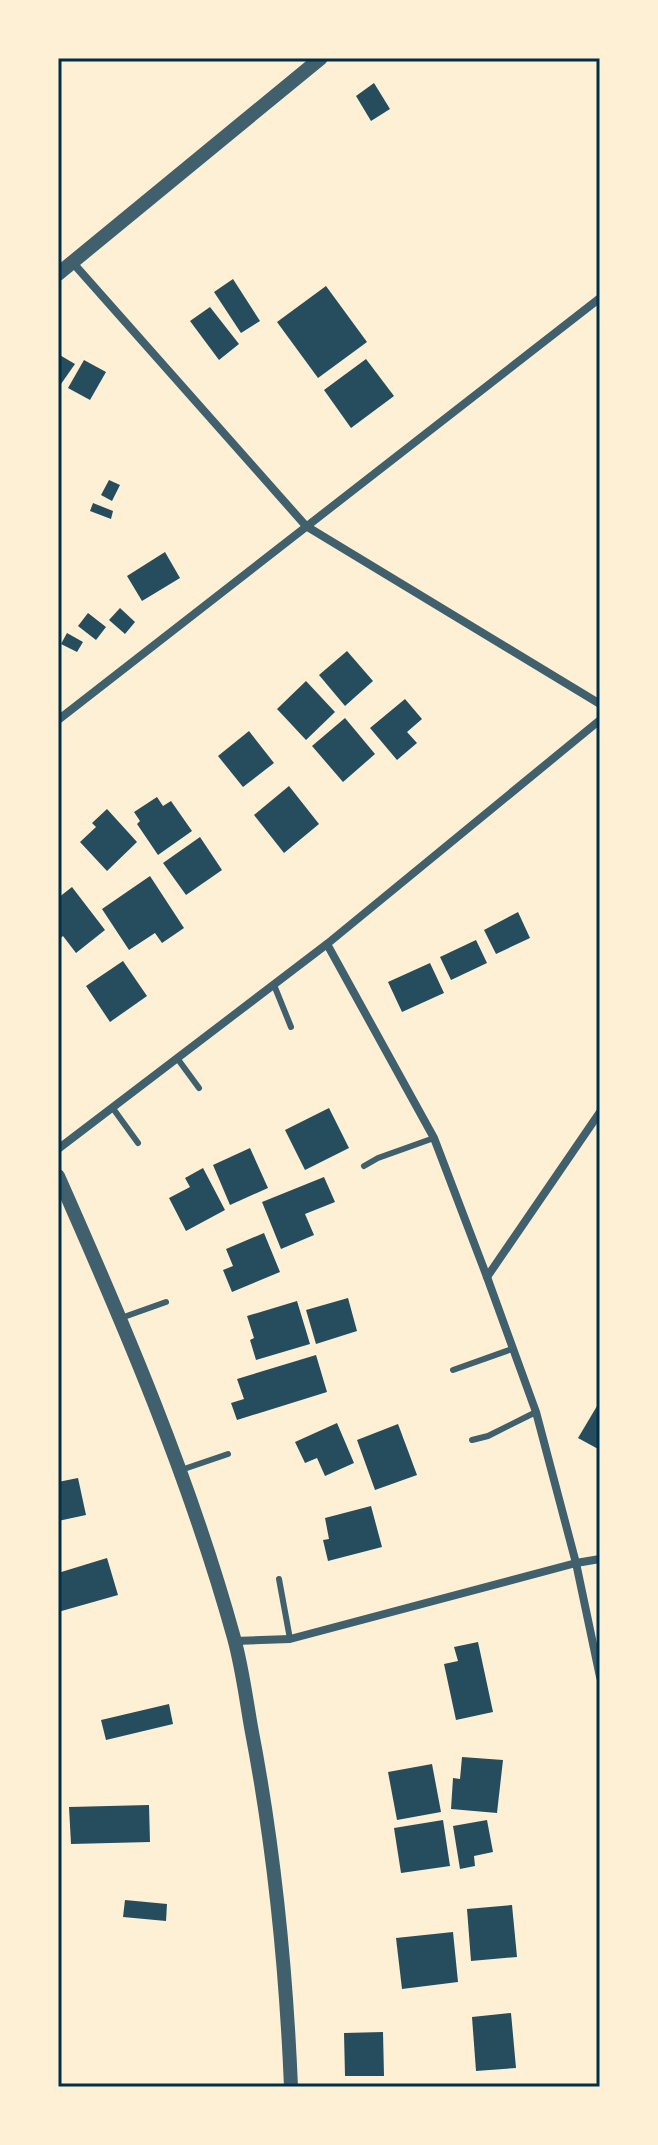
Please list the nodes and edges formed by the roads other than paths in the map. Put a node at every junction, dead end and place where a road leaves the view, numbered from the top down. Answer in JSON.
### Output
{"nodes":[{"id":1,"x":321,"y":58,"type":"edge"},
{"id":2,"x":73,"y":263,"type":"junction"},
{"id":3,"x":58,"y":274,"type":"edge"},
{"id":4,"x":600,"y":298,"type":"edge"},
{"id":5,"x":306,"y":526,"type":"junction"},
{"id":6,"x":600,"y":704,"type":"edge"},
{"id":7,"x":58,"y":720,"type":"edge"},
{"id":8,"x":600,"y":720,"type":"edge"},
{"id":9,"x":327,"y":944,"type":"junction"},
{"id":10,"x":274,"y":985,"type":"junction"},
{"id":11,"x":291,"y":1027,"type":"dead end"},
{"id":12,"x":177,"y":1058,"type":"junction"},
{"id":13,"x":199,"y":1088,"type":"dead end"},
{"id":14,"x":112,"y":1107,"type":"junction"},
{"id":15,"x":600,"y":1112,"type":"edge"},
{"id":16,"x":434,"y":1138,"type":"junction"},
{"id":17,"x":138,"y":1143,"type":"dead end"},
{"id":18,"x":58,"y":1149,"type":"edge"},
{"id":19,"x":364,"y":1166,"type":"dead end"},
{"id":20,"x":58,"y":1176,"type":"edge"},
{"id":21,"x":487,"y":1277,"type":"junction"},
{"id":22,"x":166,"y":1302,"type":"dead end"},
{"id":23,"x":121,"y":1318,"type":"junction"},
{"id":24,"x":512,"y":1349,"type":"junction"},
{"id":25,"x":453,"y":1370,"type":"dead end"},
{"id":26,"x":536,"y":1412,"type":"junction"},
{"id":27,"x":472,"y":1440,"type":"dead end"},
{"id":28,"x":228,"y":1454,"type":"dead end"},
{"id":29,"x":181,"y":1470,"type":"junction"},
{"id":30,"x":600,"y":1559,"type":"edge"},
{"id":31,"x":576,"y":1563,"type":"junction"},
{"id":32,"x":279,"y":1579,"type":"dead end"},
{"id":33,"x":290,"y":1639,"type":"junction"},
{"id":34,"x":235,"y":1641,"type":"junction"},
{"id":35,"x":600,"y":1677,"type":"edge"},
{"id":36,"x":291,"y":2087,"type":"edge"}],
"edges":[{"from":1,"to":2,"type":"street"},
{"from":2,"to":3,"type":"street"},
{"from":2,"to":5,"type":"street"},
{"from":4,"to":5,"type":"street"},
{"from":5,"to":6,"type":"street"},
{"from":5,"to":7,"type":"street"},
{"from":8,"to":9,"type":"street"},
{"from":9,"to":10,"type":"street"},
{"from":9,"to":16,"type":"street"},
{"from":10,"to":11,"type":"lane"},
{"from":10,"to":12,"type":"street"},
{"from":12,"to":13,"type":"lane"},
{"from":12,"to":14,"type":"street"},
{"from":14,"to":17,"type":"lane"},
{"from":14,"to":18,"type":"street"},
{"from":15,"to":21,"type":"street"},
{"from":16,"to":19,"type":"lane"},
{"from":16,"to":21,"type":"street"},
{"from":20,"to":23,"type":"street"},
{"from":21,"to":24,"type":"street"},
{"from":22,"to":23,"type":"lane"},
{"from":23,"to":29,"type":"street"},
{"from":24,"to":25,"type":"lane"},
{"from":24,"to":26,"type":"street"},
{"from":26,"to":27,"type":"lane"},
{"from":26,"to":31,"type":"street"},
{"from":28,"to":29,"type":"lane"},
{"from":29,"to":34,"type":"street"},
{"from":30,"to":31,"type":"street"},
{"from":31,"to":33,"type":"street"},
{"from":31,"to":35,"type":"street"},
{"from":32,"to":33,"type":"lane"},
{"from":33,"to":34,"type":"street"},
{"from":34,"to":36,"type":"street"}]}
